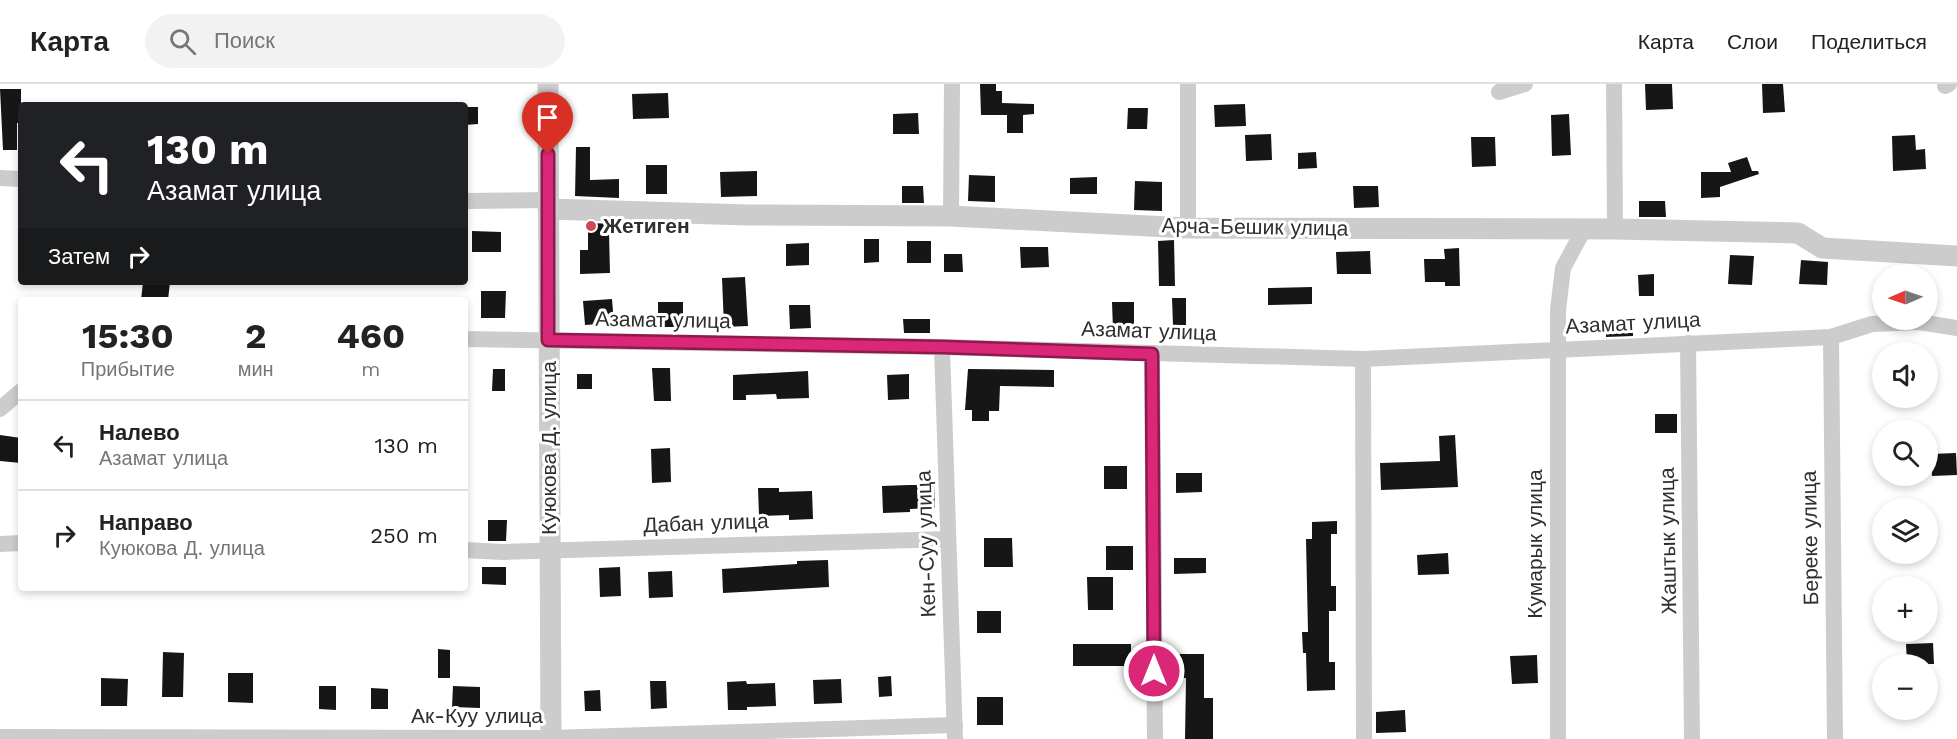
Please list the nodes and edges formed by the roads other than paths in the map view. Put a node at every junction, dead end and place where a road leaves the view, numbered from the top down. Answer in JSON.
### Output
{"nodes":[{"id":1,"x":548,"y":84,"type":"edge"},
{"id":2,"x":952,"y":84,"type":"edge"},
{"id":3,"x":1188,"y":84,"type":"edge"},
{"id":4,"x":1525,"y":84,"type":"edge"},
{"id":5,"x":1614,"y":84,"type":"edge"},
{"id":6,"x":1498,"y":92,"type":"dead end"},
{"id":7,"x":0,"y":178,"type":"edge"},
{"id":8,"x":18,"y":179,"type":"edge"},
{"id":9,"x":468,"y":201,"type":"edge"},
{"id":10,"x":548,"y":205,"type":"junction"},
{"id":11,"x":951,"y":216,"type":"junction"},
{"id":12,"x":1188,"y":228,"type":"junction"},
{"id":13,"x":1584,"y":229,"type":"junction"},
{"id":14,"x":1615,"y":229,"type":"junction"},
{"id":15,"x":1957,"y":256,"type":"edge"},
{"id":16,"x":1957,"y":328,"type":"edge"},
{"id":17,"x":1831,"y":337,"type":"junction"},
{"id":18,"x":468,"y":339,"type":"edge"},
{"id":19,"x":548,"y":340,"type":"junction"},
{"id":20,"x":1688,"y":343,"type":"junction"},
{"id":21,"x":942,"y":347,"type":"junction"},
{"id":22,"x":1557,"y":350,"type":"junction"},
{"id":23,"x":1152,"y":354,"type":"junction"},
{"id":24,"x":1363,"y":358,"type":"junction"},
{"id":25,"x":18,"y":394,"type":"edge"},
{"id":26,"x":0,"y":409,"type":"edge"},
{"id":27,"x":948,"y":539,"type":"junction"},
{"id":28,"x":18,"y":543,"type":"edge"},
{"id":29,"x":0,"y":544,"type":"edge"},
{"id":30,"x":468,"y":550,"type":"edge"},
{"id":31,"x":549,"y":550,"type":"junction"},
{"id":32,"x":955,"y":732,"type":"edge"},
{"id":33,"x":0,"y":737,"type":"edge"},
{"id":34,"x":551,"y":739,"type":"edge"},
{"id":35,"x":1155,"y":739,"type":"edge"},
{"id":36,"x":1364,"y":739,"type":"edge"},
{"id":37,"x":1558,"y":739,"type":"edge"},
{"id":38,"x":1692,"y":739,"type":"edge"},
{"id":39,"x":1835,"y":739,"type":"edge"}],
"edges":[{"from":1,"to":10,"type":"street","name":"Куюкова Д. улица"},
{"from":2,"to":11,"type":"street"},
{"from":3,"to":12,"type":"street"},
{"from":4,"to":6,"type":"street"},
{"from":5,"to":14,"type":"street"},
{"from":7,"to":8,"type":"street"},
{"from":9,"to":10,"type":"street"},
{"from":10,"to":11,"type":"street","name":"Арча-Бешик улица"},
{"from":10,"to":19,"type":"street","name":"Куюкова Д. улица"},
{"from":11,"to":12,"type":"street","name":"Арча-Бешик улица"},
{"from":12,"to":13,"type":"street","name":"Арча-Бешик улица"},
{"from":13,"to":14,"type":"street","name":"Арча-Бешик улица"},
{"from":13,"to":22,"type":"street","name":"Кумарык улица"},
{"from":14,"to":15,"type":"street","name":"Арча-Бешик улица"},
{"from":16,"to":17,"type":"street","name":"Азамат улица"},
{"from":17,"to":20,"type":"street","name":"Азамат улица"},
{"from":17,"to":39,"type":"street","name":"Береке улица"},
{"from":18,"to":19,"type":"street","name":"Азамат улица"},
{"from":19,"to":21,"type":"street","name":"Азамат улица"},
{"from":19,"to":31,"type":"street","name":"Куюкова Д. улица"},
{"from":20,"to":22,"type":"street","name":"Азамат улица"},
{"from":20,"to":38,"type":"street","name":"Жаштык улица"},
{"from":21,"to":23,"type":"street","name":"Азамат улица"},
{"from":21,"to":27,"type":"street","name":"Кен-Суу улица"},
{"from":22,"to":24,"type":"street","name":"Азамат улица"},
{"from":22,"to":37,"type":"street","name":"Кумарык улица"},
{"from":23,"to":24,"type":"street","name":"Азамат улица"},
{"from":23,"to":35,"type":"street"},
{"from":24,"to":36,"type":"street"},
{"from":25,"to":26,"type":"street"},
{"from":27,"to":31,"type":"street","name":"Дабан улица"},
{"from":27,"to":32,"type":"street","name":"Кен-Суу улица"},
{"from":28,"to":29,"type":"street"},
{"from":30,"to":31,"type":"street","name":"Дабан улица"},
{"from":31,"to":34,"type":"street","name":"Куюкова Д. улица"},
{"from":32,"to":34,"type":"street","name":"Ак-Куу улица"},
{"from":33,"to":34,"type":"street","name":"Ак-Куу улица"}]}
